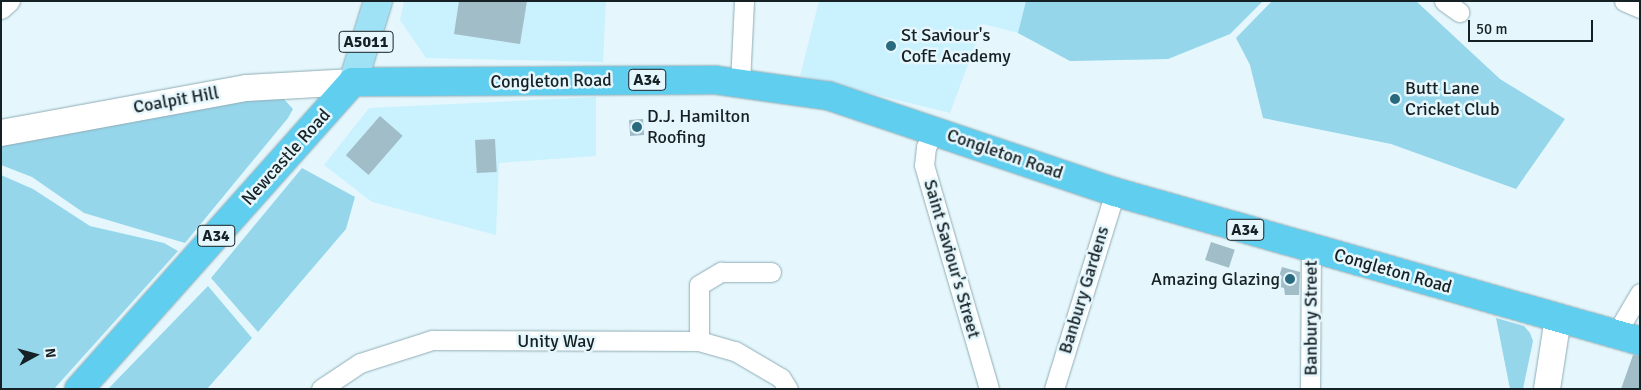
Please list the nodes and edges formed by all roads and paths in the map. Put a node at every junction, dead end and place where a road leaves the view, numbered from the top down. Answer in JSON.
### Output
{"nodes":[{"id":1,"x":10,"y":1,"type":"edge"},
{"id":2,"x":378,"y":1,"type":"edge"},
{"id":3,"x":744,"y":1,"type":"edge"},
{"id":4,"x":1624,"y":1,"type":"edge"},
{"id":5,"x":1640,"y":8,"type":"edge"},
{"id":6,"x":1,"y":9,"type":"edge"},
{"id":7,"x":353,"y":82,"type":"junction"},
{"id":8,"x":740,"y":83,"type":"junction"},
{"id":9,"x":296,"y":85,"type":"junction"},
{"id":10,"x":318,"y":122,"type":"junction"},
{"id":11,"x":935,"y":130,"type":"junction"},
{"id":12,"x":1,"y":133,"type":"edge"},
{"id":13,"x":1115,"y":192,"type":"junction"},
{"id":14,"x":1311,"y":248,"type":"junction"},
{"id":15,"x":771,"y":272,"type":"dead end"},
{"id":16,"x":1640,"y":293,"type":"edge"},
{"id":17,"x":1558,"y":318,"type":"junction"},
{"id":18,"x":1628,"y":337,"type":"edge"},
{"id":19,"x":699,"y":341,"type":"junction"},
{"id":20,"x":79,"y":389,"type":"edge"},
{"id":21,"x":321,"y":389,"type":"edge"},
{"id":22,"x":788,"y":389,"type":"edge"},
{"id":23,"x":989,"y":389,"type":"edge"},
{"id":24,"x":1054,"y":389,"type":"edge"},
{"id":25,"x":1310,"y":389,"type":"edge"},
{"id":26,"x":1546,"y":389,"type":"edge"}],
"edges":[{"from":1,"to":6,"type":"street"},
{"from":2,"to":7,"type":"main road","number":"A5011"},
{"from":3,"to":8,"type":"street"},
{"from":4,"to":5,"type":"street"},
{"from":7,"to":8,"type":"highway","name":"Congleton Road","number":"A34"},
{"from":7,"to":9,"type":"street","name":"Coalpit Hill"},
{"from":7,"to":10,"type":"highway","name":"Newcastle Road","number":"A34"},
{"from":8,"to":11,"type":"highway","name":"Congleton Road","number":"A34"},
{"from":9,"to":10,"type":"street"},
{"from":9,"to":12,"type":"street","name":"Coalpit Hill"},
{"from":10,"to":20,"type":"highway","name":"Newcastle Road","number":"A34"},
{"from":11,"to":13,"type":"highway","name":"Congleton Road","number":"A34"},
{"from":11,"to":23,"type":"street","name":"Saint Saviour's Street"},
{"from":13,"to":14,"type":"highway","name":"Congleton Road","number":"A34"},
{"from":13,"to":24,"type":"street","name":"Banbury Gardens"},
{"from":14,"to":17,"type":"highway","name":"Congleton Road","number":"A34"},
{"from":14,"to":25,"type":"street","name":"Banbury Street"},
{"from":15,"to":19,"type":"street"},
{"from":16,"to":18,"type":"street"},
{"from":17,"to":18,"type":"highway","name":"Congleton Road","number":"A34"},
{"from":17,"to":26,"type":"street"},
{"from":19,"to":21,"type":"street","name":"Unity Way"},
{"from":19,"to":22,"type":"street","name":"Unity Way"}]}
